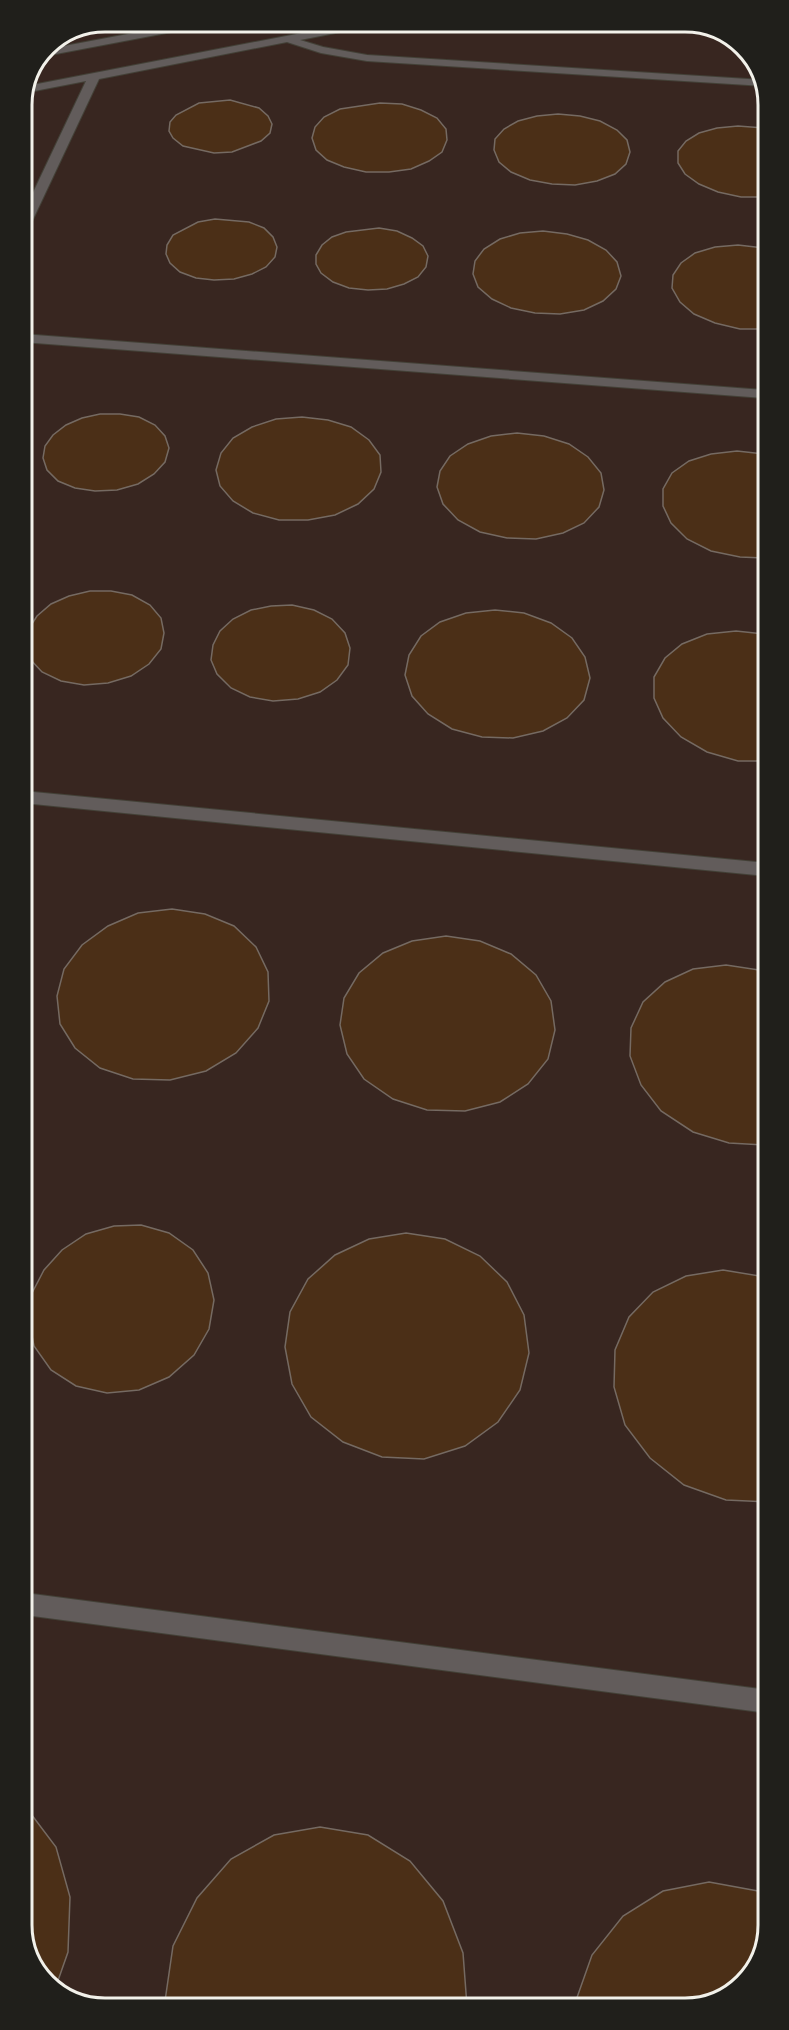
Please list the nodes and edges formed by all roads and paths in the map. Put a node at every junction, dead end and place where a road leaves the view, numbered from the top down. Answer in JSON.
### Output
{"nodes":[{"id":1,"x":156,"y":32,"type":"edge"},
{"id":2,"x":324,"y":32,"type":"edge"},
{"id":3,"x":287,"y":39,"type":"junction"},
{"id":4,"x":55,"y":51,"type":"edge"},
{"id":5,"x":94,"y":76,"type":"junction"},
{"id":6,"x":754,"y":82,"type":"edge"},
{"id":7,"x":34,"y":88,"type":"edge"},
{"id":8,"x":32,"y":208,"type":"edge"},
{"id":9,"x":32,"y":339,"type":"edge"},
{"id":10,"x":758,"y":394,"type":"edge"},
{"id":11,"x":32,"y":798,"type":"edge"},
{"id":12,"x":758,"y":869,"type":"edge"},
{"id":13,"x":32,"y":1605,"type":"edge"},
{"id":14,"x":758,"y":1701,"type":"edge"}],
"edges":[{"from":1,"to":4,"type":"lane"},
{"from":2,"to":3,"type":"lane"},
{"from":3,"to":5,"type":"lane"},
{"from":3,"to":6,"type":"lane"},
{"from":5,"to":7,"type":"lane"},
{"from":5,"to":8,"type":"lane"},
{"from":9,"to":10,"type":"lane"},
{"from":11,"to":12,"type":"lane"},
{"from":13,"to":14,"type":"lane"}]}
